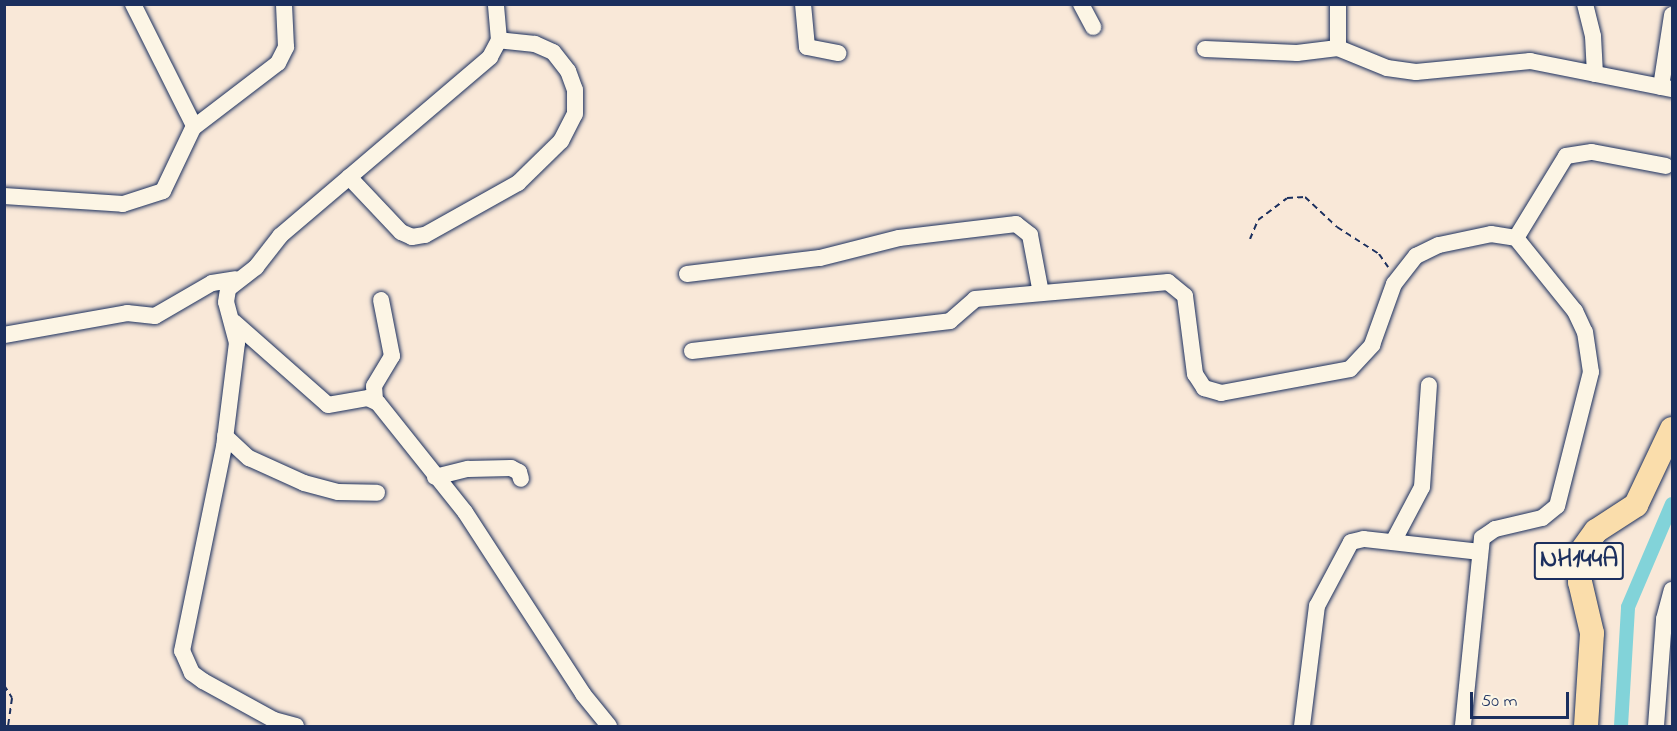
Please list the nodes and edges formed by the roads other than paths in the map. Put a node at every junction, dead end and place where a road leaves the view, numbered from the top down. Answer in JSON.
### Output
{"nodes":[{"id":1,"x":133,"y":4,"type":"edge"},
{"id":2,"x":284,"y":4,"type":"edge"},
{"id":3,"x":496,"y":4,"type":"edge"},
{"id":4,"x":803,"y":4,"type":"edge"},
{"id":5,"x":1081,"y":4,"type":"edge"},
{"id":6,"x":1338,"y":4,"type":"edge"},
{"id":7,"x":1585,"y":4,"type":"edge"},
{"id":8,"x":1672,"y":15,"type":"edge"},
{"id":9,"x":1093,"y":27,"type":"dead end"},
{"id":10,"x":499,"y":40,"type":"junction"},
{"id":11,"x":1338,"y":48,"type":"junction"},
{"id":12,"x":1205,"y":49,"type":"dead end"},
{"id":13,"x":838,"y":53,"type":"dead end"},
{"id":14,"x":1594,"y":74,"type":"junction"},
{"id":15,"x":1667,"y":88,"type":"edge"},
{"id":16,"x":194,"y":126,"type":"junction"},
{"id":17,"x":1666,"y":166,"type":"dead end"},
{"id":18,"x":349,"y":177,"type":"junction"},
{"id":19,"x":4,"y":196,"type":"edge"},
{"id":20,"x":1516,"y":238,"type":"junction"},
{"id":21,"x":687,"y":274,"type":"dead end"},
{"id":22,"x":236,"y":279,"type":"junction"},
{"id":23,"x":1041,"y":293,"type":"junction"},
{"id":24,"x":381,"y":300,"type":"dead end"},
{"id":25,"x":234,"y":322,"type":"junction"},
{"id":26,"x":4,"y":335,"type":"edge"},
{"id":27,"x":692,"y":351,"type":"dead end"},
{"id":28,"x":1429,"y":385,"type":"dead end"},
{"id":29,"x":375,"y":400,"type":"junction"},
{"id":30,"x":1672,"y":429,"type":"edge"},
{"id":31,"x":225,"y":436,"type":"junction"},
{"id":32,"x":435,"y":477,"type":"junction"},
{"id":33,"x":521,"y":479,"type":"dead end"},
{"id":34,"x":377,"y":493,"type":"dead end"},
{"id":35,"x":1393,"y":542,"type":"junction"},
{"id":36,"x":1479,"y":552,"type":"junction"},
{"id":37,"x":1672,"y":590,"type":"edge"},
{"id":38,"x":296,"y":726,"type":"edge"},
{"id":39,"x":609,"y":726,"type":"edge"},
{"id":40,"x":1302,"y":726,"type":"edge"},
{"id":41,"x":1463,"y":726,"type":"edge"},
{"id":42,"x":1586,"y":726,"type":"edge"},
{"id":43,"x":1656,"y":726,"type":"edge"}],
"edges":[{"from":1,"to":16,"type":"street"},
{"from":2,"to":16,"type":"street"},
{"from":3,"to":10,"type":"street"},
{"from":4,"to":13,"type":"street"},
{"from":5,"to":9,"type":"street"},
{"from":6,"to":11,"type":"street"},
{"from":7,"to":14,"type":"street"},
{"from":8,"to":15,"type":"street"},
{"from":10,"to":18,"type":"street"},
{"from":10,"to":18,"type":"street"},
{"from":11,"to":12,"type":"street"},
{"from":11,"to":14,"type":"street"},
{"from":14,"to":15,"type":"street"},
{"from":16,"to":19,"type":"street"},
{"from":17,"to":20,"type":"street"},
{"from":18,"to":22,"type":"street"},
{"from":20,"to":23,"type":"street"},
{"from":20,"to":36,"type":"street"},
{"from":21,"to":23,"type":"street"},
{"from":22,"to":25,"type":"street"},
{"from":22,"to":26,"type":"street"},
{"from":23,"to":27,"type":"street"},
{"from":24,"to":29,"type":"street"},
{"from":25,"to":29,"type":"street"},
{"from":25,"to":31,"type":"street"},
{"from":28,"to":35,"type":"street"},
{"from":29,"to":32,"type":"street"},
{"from":30,"to":42,"type":"highway","number":"NH144A"},
{"from":31,"to":34,"type":"street"},
{"from":31,"to":38,"type":"street"},
{"from":32,"to":33,"type":"street"},
{"from":32,"to":39,"type":"street"},
{"from":35,"to":36,"type":"street"},
{"from":35,"to":40,"type":"street"},
{"from":36,"to":41,"type":"street"},
{"from":37,"to":43,"type":"street"}]}
